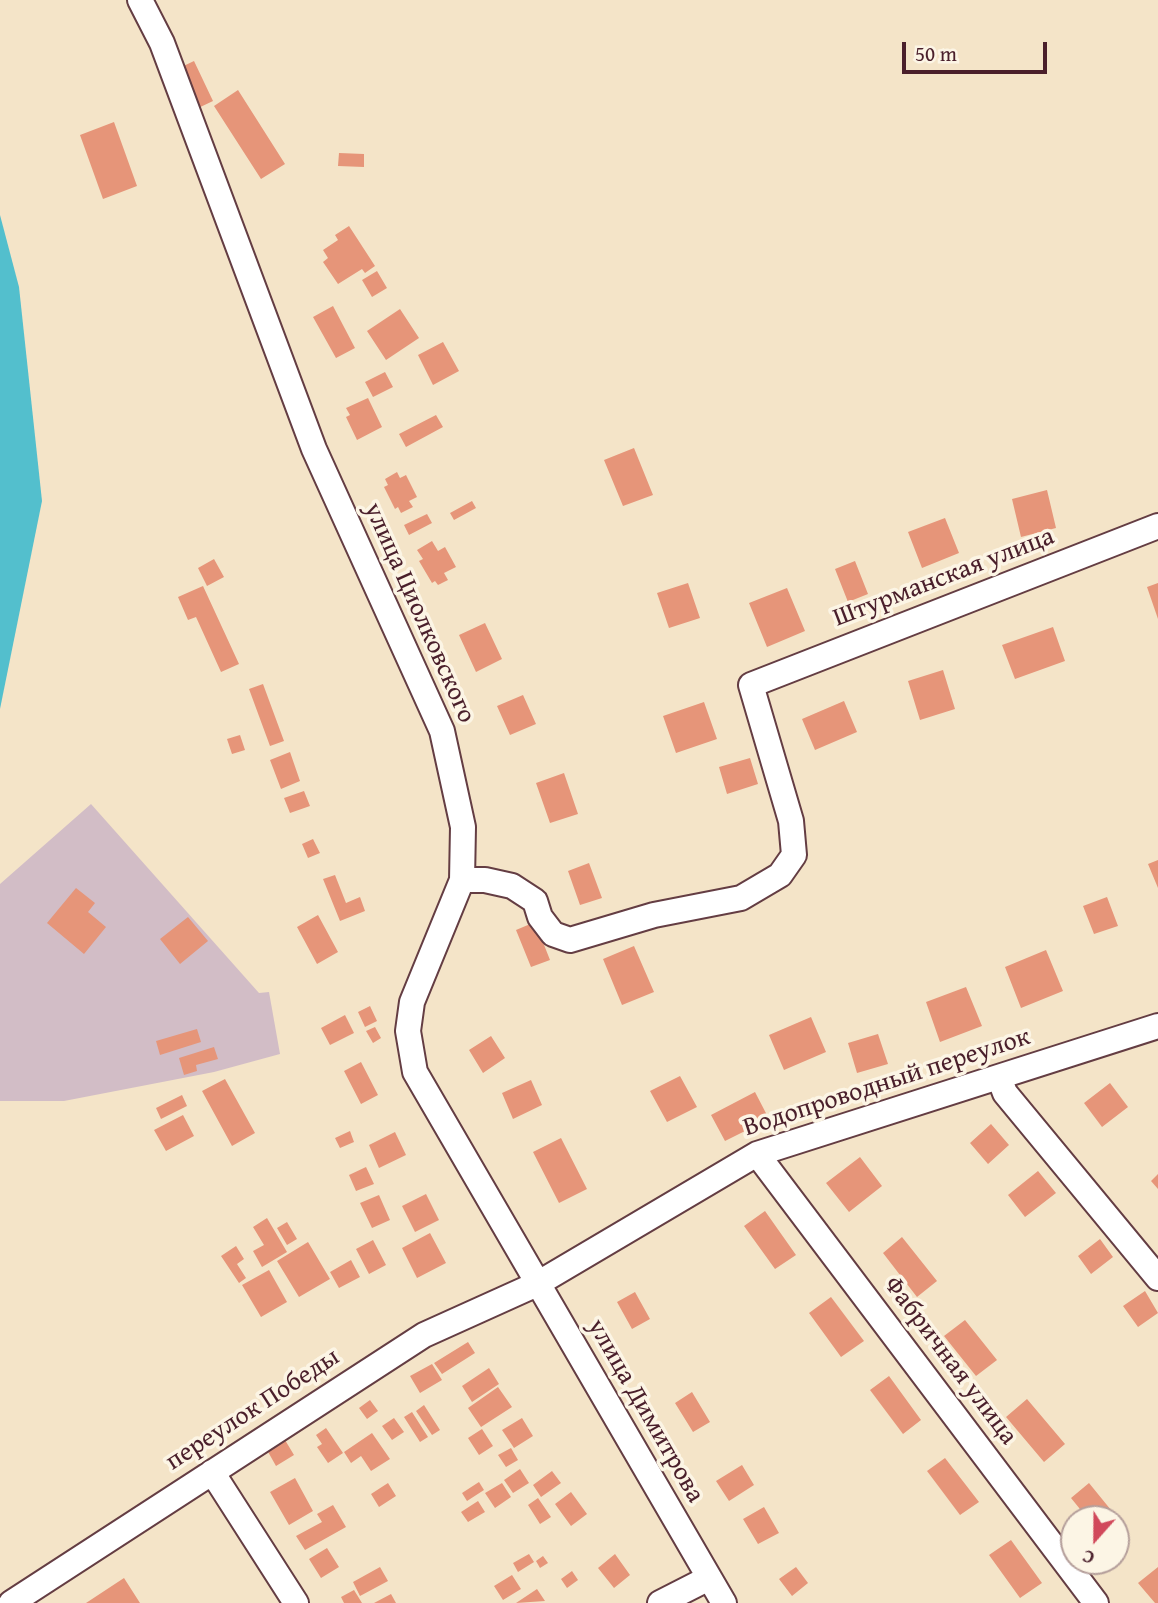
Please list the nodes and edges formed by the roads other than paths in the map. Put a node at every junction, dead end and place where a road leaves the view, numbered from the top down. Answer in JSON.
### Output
{"nodes":[{"id":1,"x":140,"y":0,"type":"edge"},
{"id":2,"x":1158,"y":526,"type":"edge"},
{"id":3,"x":462,"y":880,"type":"junction"},
{"id":4,"x":1158,"y":1026,"type":"edge"},
{"id":5,"x":1002,"y":1085,"type":"junction"},
{"id":6,"x":757,"y":1154,"type":"junction"},
{"id":7,"x":516,"y":1248,"type":"joint"},
{"id":8,"x":1158,"y":1278,"type":"edge"},
{"id":9,"x":537,"y":1284,"type":"junction"},
{"id":10,"x":212,"y":1472,"type":"junction"},
{"id":11,"x":709,"y":1578,"type":"junction"},
{"id":12,"x":11,"y":1603,"type":"edge"},
{"id":13,"x":296,"y":1603,"type":"edge"},
{"id":14,"x":660,"y":1603,"type":"edge"},
{"id":15,"x":724,"y":1603,"type":"edge"},
{"id":16,"x":1096,"y":1603,"type":"edge"}],
"edges":[{"from":1,"to":3,"type":"street","name":"улица Циолковского"},
{"from":2,"to":3,"type":"street","name":"Штурманская улица"},
{"from":3,"to":7,"type":"street","name":"улица Циолковского"},
{"from":4,"to":5,"type":"street","name":"Водопроводный переулок"},
{"from":5,"to":6,"type":"street","name":"Водопроводный переулок"},
{"from":5,"to":8,"type":"street"},
{"from":6,"to":9,"type":"street","name":"Водопроводный переулок"},
{"from":6,"to":16,"type":"street","name":"Фабричная улица"},
{"from":7,"to":9,"type":"street","name":"улица Димитрова"},
{"from":9,"to":10,"type":"street","name":"переулок Победы"},
{"from":9,"to":11,"type":"street","name":"улица Димитрова"},
{"from":10,"to":12,"type":"street","name":"переулок Победы"},
{"from":10,"to":13,"type":"street"},
{"from":11,"to":14,"type":"street"},
{"from":11,"to":15,"type":"street","name":"улица Димитрова"}]}
